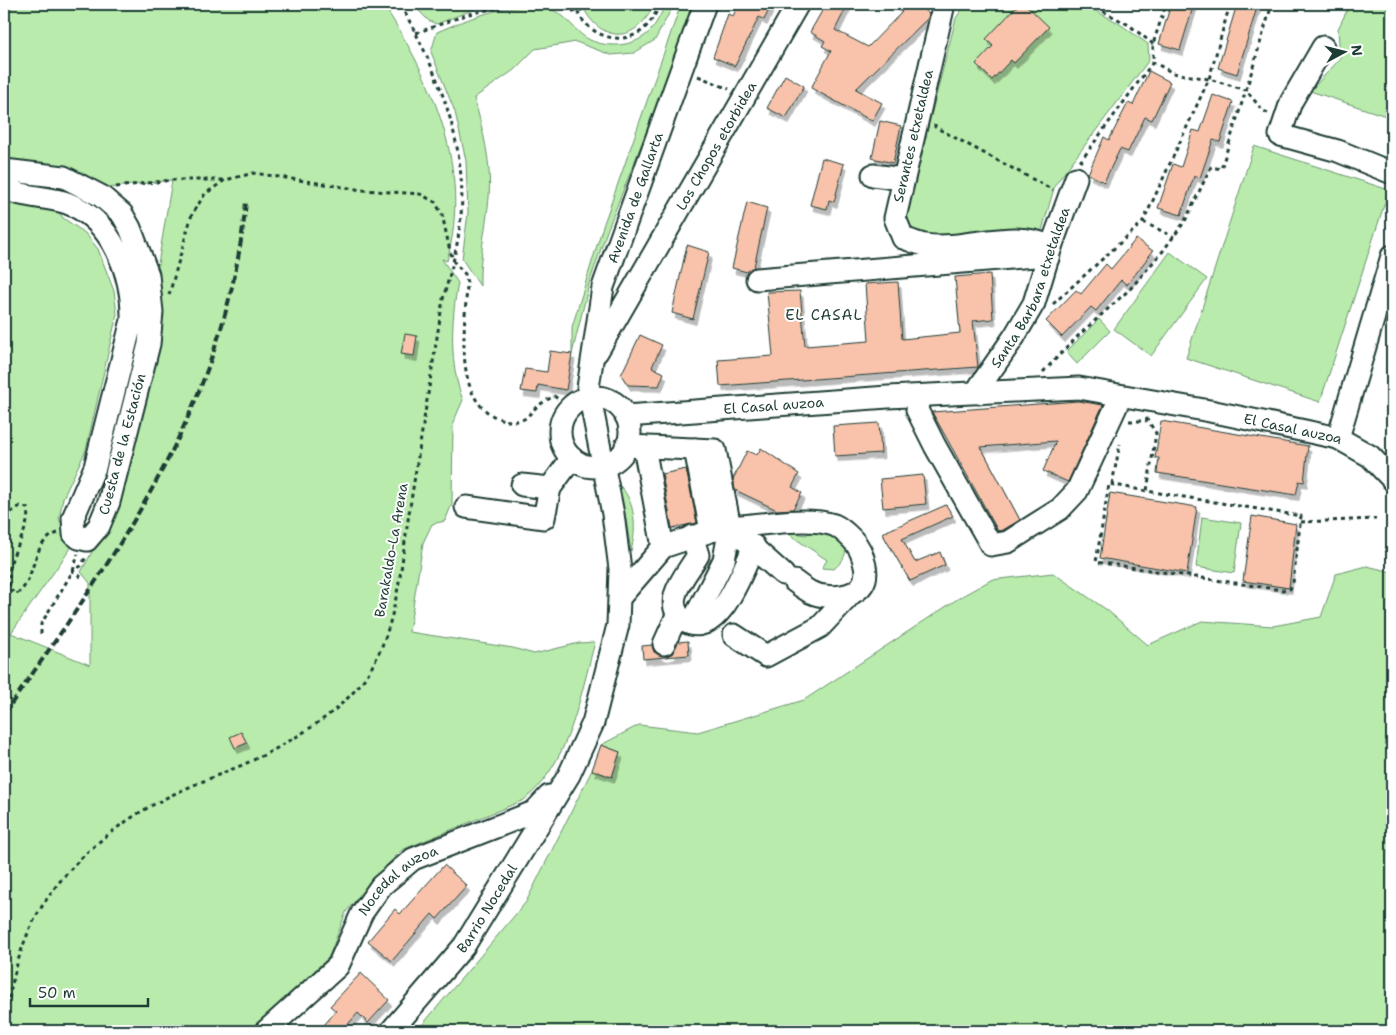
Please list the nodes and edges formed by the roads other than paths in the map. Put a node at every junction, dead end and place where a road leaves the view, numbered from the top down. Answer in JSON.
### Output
{"nodes":[{"id":1,"x":705,"y":4,"type":"edge"},
{"id":2,"x":798,"y":4,"type":"edge"},
{"id":3,"x":944,"y":4,"type":"edge"},
{"id":4,"x":1323,"y":47,"type":"dead end"},
{"id":5,"x":4,"y":170,"type":"edge"},
{"id":6,"x":1392,"y":173,"type":"edge"},
{"id":7,"x":873,"y":175,"type":"dead end"},
{"id":8,"x":1076,"y":178,"type":"road end"},
{"id":9,"x":903,"y":179,"type":"junction"},
{"id":10,"x":4,"y":188,"type":"edge"},
{"id":11,"x":1049,"y":252,"type":"junction"},
{"id":12,"x":1392,"y":256,"type":"edge"},
{"id":13,"x":757,"y":279,"type":"dead end"},
{"id":14,"x":603,"y":287,"type":"junction"},
{"id":15,"x":634,"y":290,"type":"junction"},
{"id":16,"x":592,"y":361,"type":"junction"},
{"id":17,"x":979,"y":393,"type":"junction"},
{"id":18,"x":919,"y":396,"type":"junction"},
{"id":19,"x":1121,"y":396,"type":"junction"},
{"id":20,"x":590,"y":397,"type":"junction"},
{"id":21,"x":626,"y":416,"type":"junction"},
{"id":22,"x":1338,"y":438,"type":"junction"},
{"id":23,"x":635,"y":447,"type":"junction"},
{"id":24,"x":572,"y":458,"type":"junction"},
{"id":25,"x":603,"y":466,"type":"junction"},
{"id":26,"x":1392,"y":479,"type":"edge"},
{"id":27,"x":522,"y":485,"type":"dead end"},
{"id":28,"x":550,"y":488,"type":"junction"},
{"id":29,"x":466,"y":507,"type":"dead end"},
{"id":30,"x":711,"y":531,"type":"junction"},
{"id":31,"x":754,"y":546,"type":"junction"},
{"id":32,"x":663,"y":547,"type":"junction"},
{"id":33,"x":850,"y":595,"type":"junction"},
{"id":34,"x":620,"y":597,"type":"junction"},
{"id":35,"x":680,"y":618,"type":"junction"},
{"id":36,"x":734,"y":635,"type":"dead end"},
{"id":37,"x":664,"y":644,"type":"dead end"},
{"id":38,"x":569,"y":775,"type":"junction"},
{"id":39,"x":266,"y":1031,"type":"edge"},
{"id":40,"x":391,"y":1031,"type":"edge"}],
"edges":[{"from":1,"to":14,"type":"street","name":"Avenida de Gallarta"},
{"from":2,"to":15,"type":"street","name":"Los Chopos etorbidea"},
{"from":3,"to":9,"type":"street","name":"Serantes etxetaldea"},
{"from":4,"to":6,"type":"street"},
{"from":5,"to":10,"type":"street","name":"Cuesta de la Estación"},
{"from":7,"to":9,"type":"street"},
{"from":8,"to":11,"type":"street","name":"Santa Barbara etxetaldea"},
{"from":9,"to":11,"type":"street","name":"Serantes etxetaldea"},
{"from":11,"to":13,"type":"street"},
{"from":11,"to":17,"type":"street","name":"Santa Barbara etxetaldea"},
{"from":12,"to":22,"type":"street","name":"El Casal auzoa"},
{"from":14,"to":15,"type":"street"},
{"from":14,"to":16,"type":"street","name":"Avenida de Gallarta"},
{"from":15,"to":16,"type":"street","name":"Los Chopos etorbidea"},
{"from":16,"to":20,"type":"street","name":"Avenida de Gallarta"},
{"from":17,"to":18,"type":"street","name":"El Casal auzoa"},
{"from":17,"to":19,"type":"street","name":"El Casal auzoa"},
{"from":18,"to":19,"type":"street"},
{"from":18,"to":21,"type":"street","name":"El Casal auzoa"},
{"from":19,"to":22,"type":"street","name":"El Casal auzoa"},
{"from":20,"to":21,"type":"street"},
{"from":20,"to":24,"type":"street"},
{"from":20,"to":25,"type":"street","name":"Avenida de Gallarta"},
{"from":21,"to":23,"type":"street"},
{"from":22,"to":26,"type":"street"},
{"from":23,"to":25,"type":"street"},
{"from":23,"to":30,"type":"street"},
{"from":23,"to":32,"type":"street"},
{"from":24,"to":25,"type":"street"},
{"from":24,"to":28,"type":"street"},
{"from":25,"to":34,"type":"street","name":"Avenida de Gallarta"},
{"from":27,"to":28,"type":"street"},
{"from":28,"to":29,"type":"street"},
{"from":30,"to":31,"type":"street"},
{"from":30,"to":32,"type":"street"},
{"from":30,"to":33,"type":"street"},
{"from":30,"to":35,"type":"street"},
{"from":30,"to":35,"type":"street"},
{"from":31,"to":33,"type":"street"},
{"from":31,"to":35,"type":"street"},
{"from":32,"to":34,"type":"street"},
{"from":33,"to":36,"type":"street"},
{"from":34,"to":38,"type":"street","name":"Avenida de Gallarta"},
{"from":35,"to":37,"type":"street"},
{"from":38,"to":39,"type":"street","name":"Nocedal auzoa"},
{"from":38,"to":40,"type":"street","name":"Barrio Nocedal"}]}
